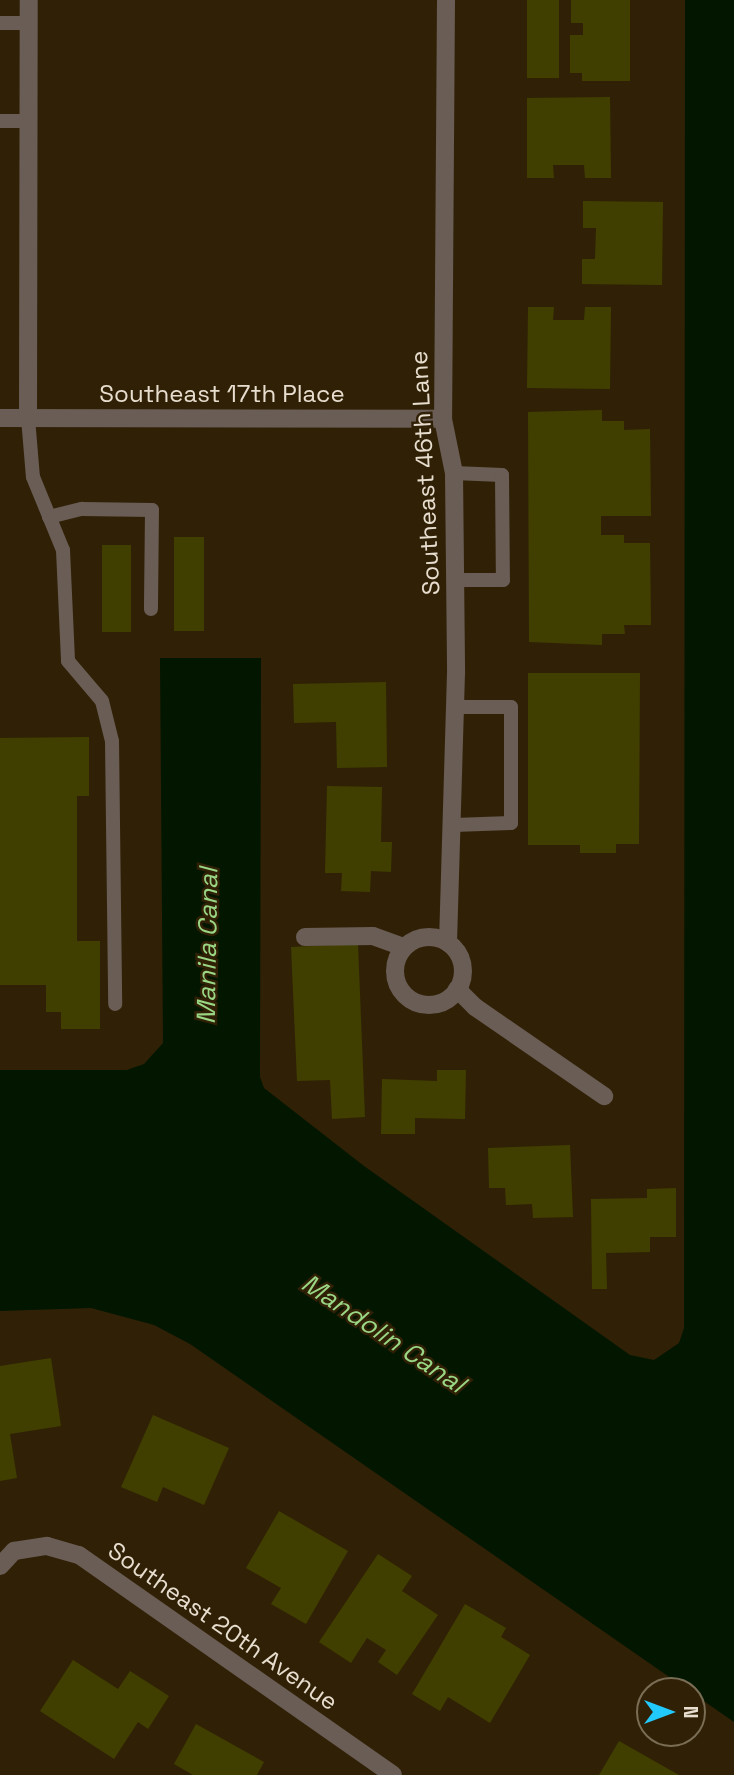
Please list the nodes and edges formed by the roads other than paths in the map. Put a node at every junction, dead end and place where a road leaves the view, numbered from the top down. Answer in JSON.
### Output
{"nodes":[{"id":1,"x":29,"y":0,"type":"edge"},
{"id":2,"x":446,"y":0,"type":"edge"},
{"id":3,"x":0,"y":23,"type":"edge"},
{"id":4,"x":29,"y":23,"type":"junction"},
{"id":5,"x":0,"y":121,"type":"edge"},
{"id":6,"x":29,"y":121,"type":"junction"},
{"id":7,"x":0,"y":418,"type":"edge"},
{"id":8,"x":28,"y":418,"type":"junction"},
{"id":9,"x":443,"y":419,"type":"junction"},
{"id":10,"x":454,"y":473,"type":"junction"},
{"id":11,"x":49,"y":517,"type":"junction"},
{"id":12,"x":456,"y":580,"type":"junction"},
{"id":13,"x":151,"y":609,"type":"dead end"},
{"id":14,"x":455,"y":707,"type":"junction"},
{"id":15,"x":454,"y":825,"type":"junction"},
{"id":16,"x":305,"y":937,"type":"dead end"},
{"id":17,"x":448,"y":943,"type":"junction"},
{"id":18,"x":404,"y":947,"type":"junction"},
{"id":19,"x":457,"y":989,"type":"junction"},
{"id":20,"x":115,"y":1004,"type":"dead end"},
{"id":21,"x":604,"y":1096,"type":"dead end"},
{"id":22,"x":0,"y":1566,"type":"edge"},
{"id":23,"x":393,"y":1775,"type":"edge"}],
"edges":[{"from":1,"to":4,"type":"street"},
{"from":2,"to":9,"type":"street","name":"Southeast 46th Lane"},
{"from":3,"to":4,"type":"lane"},
{"from":4,"to":6,"type":"street"},
{"from":5,"to":6,"type":"lane"},
{"from":6,"to":8,"type":"street"},
{"from":7,"to":8,"type":"street","name":"Southeast 17th Place"},
{"from":8,"to":9,"type":"street","name":"Southeast 17th Place"},
{"from":8,"to":11,"type":"lane"},
{"from":9,"to":10,"type":"street","name":"Southeast 46th Lane"},
{"from":10,"to":12,"type":"street","name":"Southeast 46th Lane"},
{"from":10,"to":12,"type":"lane"},
{"from":11,"to":13,"type":"lane"},
{"from":11,"to":20,"type":"lane"},
{"from":12,"to":14,"type":"street","name":"Southeast 46th Lane"},
{"from":14,"to":15,"type":"street","name":"Southeast 46th Lane"},
{"from":14,"to":15,"type":"lane"},
{"from":15,"to":17,"type":"street","name":"Southeast 46th Lane"},
{"from":16,"to":18,"type":"street"},
{"from":17,"to":18,"type":"street"},
{"from":17,"to":19,"type":"street","name":"Southeast 46th Lane"},
{"from":18,"to":19,"type":"street"},
{"from":19,"to":21,"type":"street"},
{"from":22,"to":23,"type":"street","name":"Southeast 20th Avenue"}]}
